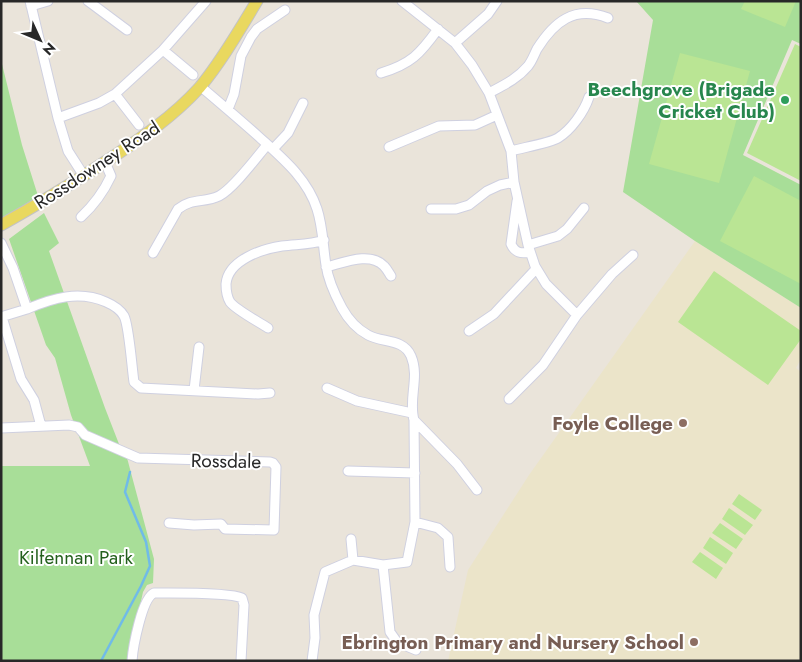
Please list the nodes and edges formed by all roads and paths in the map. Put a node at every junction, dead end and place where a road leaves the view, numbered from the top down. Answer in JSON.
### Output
{"nodes":[{"id":1,"x":48,"y":1,"type":"edge"},
{"id":2,"x":88,"y":1,"type":"edge"},
{"id":3,"x":206,"y":1,"type":"edge"},
{"id":4,"x":257,"y":1,"type":"edge"},
{"id":5,"x":497,"y":1,"type":"edge"},
{"id":6,"x":404,"y":2,"type":"edge"},
{"id":7,"x":31,"y":4,"type":"edge"},
{"id":8,"x":284,"y":10,"type":"dead end"},
{"id":9,"x":608,"y":18,"type":"dead end"},
{"id":10,"x":438,"y":29,"type":"junction"},
{"id":11,"x":127,"y":30,"type":"dead end"},
{"id":12,"x":454,"y":43,"type":"junction"},
{"id":13,"x":163,"y":50,"type":"junction"},
{"id":14,"x":381,"y":74,"type":"dead end"},
{"id":15,"x":192,"y":75,"type":"dead end"},
{"id":16,"x":200,"y":86,"type":"junction"},
{"id":17,"x":489,"y":93,"type":"junction"},
{"id":18,"x":115,"y":94,"type":"junction"},
{"id":19,"x":589,"y":97,"type":"dead end"},
{"id":20,"x":304,"y":103,"type":"dead end"},
{"id":21,"x":228,"y":109,"type":"junction"},
{"id":22,"x":497,"y":115,"type":"junction"},
{"id":23,"x":58,"y":118,"type":"junction"},
{"id":24,"x":139,"y":125,"type":"dead end"},
{"id":25,"x":270,"y":147,"type":"junction"},
{"id":26,"x":389,"y":147,"type":"dead end"},
{"id":27,"x":511,"y":151,"type":"junction"},
{"id":28,"x":105,"y":162,"type":"junction"},
{"id":29,"x":84,"y":176,"type":"junction"},
{"id":30,"x":514,"y":182,"type":"junction"},
{"id":31,"x":517,"y":196,"type":"junction"},
{"id":32,"x":431,"y":208,"type":"dead end"},
{"id":33,"x":584,"y":208,"type":"dead end"},
{"id":34,"x":81,"y":217,"type":"dead end"},
{"id":35,"x":1,"y":224,"type":"edge"},
{"id":36,"x":324,"y":240,"type":"junction"},
{"id":37,"x":1,"y":243,"type":"edge"},
{"id":38,"x":529,"y":249,"type":"junction"},
{"id":39,"x":153,"y":253,"type":"dead end"},
{"id":40,"x":632,"y":255,"type":"dead end"},
{"id":41,"x":535,"y":266,"type":"junction"},
{"id":42,"x":326,"y":267,"type":"junction"},
{"id":43,"x":391,"y":276,"type":"dead end"},
{"id":44,"x":27,"y":309,"type":"junction"},
{"id":45,"x":577,"y":315,"type":"junction"},
{"id":46,"x":1,"y":317,"type":"edge"},
{"id":47,"x":268,"y":328,"type":"dead end"},
{"id":48,"x":469,"y":332,"type":"dead end"},
{"id":49,"x":199,"y":347,"type":"dead end"},
{"id":50,"x":327,"y":388,"type":"dead end"},
{"id":51,"x":194,"y":390,"type":"junction"},
{"id":52,"x":270,"y":393,"type":"dead end"},
{"id":53,"x":509,"y":399,"type":"dead end"},
{"id":54,"x":413,"y":416,"type":"junction"},
{"id":55,"x":41,"y":426,"type":"junction"},
{"id":56,"x":1,"y":428,"type":"edge"},
{"id":57,"x":348,"y":471,"type":"dead end"},
{"id":58,"x":415,"y":474,"type":"junction"},
{"id":59,"x":477,"y":490,"type":"dead end"},
{"id":60,"x":415,"y":522,"type":"junction"},
{"id":61,"x":169,"y":523,"type":"dead end"},
{"id":62,"x":351,"y":539,"type":"dead end"},
{"id":63,"x":353,"y":560,"type":"junction"},
{"id":64,"x":383,"y":565,"type":"junction"},
{"id":65,"x":450,"y":567,"type":"dead end"},
{"id":66,"x":416,"y":650,"type":"dead end"},
{"id":67,"x":132,"y":661,"type":"edge"},
{"id":68,"x":241,"y":661,"type":"edge"},
{"id":69,"x":312,"y":661,"type":"edge"}],
"edges":[{"from":1,"to":7,"type":"street"},
{"from":2,"to":11,"type":"street"},
{"from":3,"to":13,"type":"street"},
{"from":4,"to":16,"type":"main road","name":"Rossdowney Road"},
{"from":5,"to":12,"type":"street"},
{"from":6,"to":10,"type":"street"},
{"from":7,"to":23,"type":"street"},
{"from":8,"to":21,"type":"street"},
{"from":9,"to":17,"type":"street"},
{"from":10,"to":12,"type":"street"},
{"from":10,"to":14,"type":"street"},
{"from":12,"to":17,"type":"street"},
{"from":13,"to":15,"type":"street"},
{"from":13,"to":18,"type":"street"},
{"from":16,"to":21,"type":"street"},
{"from":16,"to":28,"type":"main road","name":"Rossdowney Road"},
{"from":17,"to":22,"type":"street"},
{"from":18,"to":23,"type":"street"},
{"from":18,"to":24,"type":"street"},
{"from":19,"to":27,"type":"street"},
{"from":20,"to":25,"type":"street"},
{"from":21,"to":25,"type":"street"},
{"from":22,"to":26,"type":"street"},
{"from":22,"to":27,"type":"street"},
{"from":23,"to":29,"type":"street"},
{"from":25,"to":36,"type":"street"},
{"from":25,"to":39,"type":"street"},
{"from":27,"to":30,"type":"street"},
{"from":28,"to":29,"type":"main road","name":"Rossdowney Road"},
{"from":28,"to":34,"type":"street"},
{"from":29,"to":35,"type":"main road","name":"Rossdowney Road"},
{"from":30,"to":31,"type":"street"},
{"from":30,"to":32,"type":"street"},
{"from":31,"to":38,"type":"street"},
{"from":31,"to":38,"type":"street"},
{"from":33,"to":38,"type":"street"},
{"from":36,"to":42,"type":"street"},
{"from":36,"to":47,"type":"street"},
{"from":37,"to":44,"type":"street"},
{"from":38,"to":41,"type":"street"},
{"from":40,"to":45,"type":"street"},
{"from":41,"to":45,"type":"street"},
{"from":41,"to":48,"type":"street"},
{"from":42,"to":43,"type":"street"},
{"from":42,"to":54,"type":"street"},
{"from":44,"to":46,"type":"street"},
{"from":44,"to":51,"type":"street"},
{"from":45,"to":53,"type":"street"},
{"from":46,"to":55,"type":"street"},
{"from":49,"to":51,"type":"street"},
{"from":50,"to":54,"type":"street"},
{"from":51,"to":52,"type":"street"},
{"from":54,"to":58,"type":"street"},
{"from":54,"to":59,"type":"street"},
{"from":55,"to":56,"type":"street","name":"Rossdale"},
{"from":55,"to":61,"type":"street","name":"Rossdale"},
{"from":57,"to":58,"type":"street"},
{"from":58,"to":60,"type":"street"},
{"from":60,"to":64,"type":"street"},
{"from":60,"to":65,"type":"street"},
{"from":62,"to":63,"type":"street"},
{"from":63,"to":64,"type":"street"},
{"from":63,"to":69,"type":"street"},
{"from":64,"to":66,"type":"street"},
{"from":67,"to":68,"type":"street"}]}
